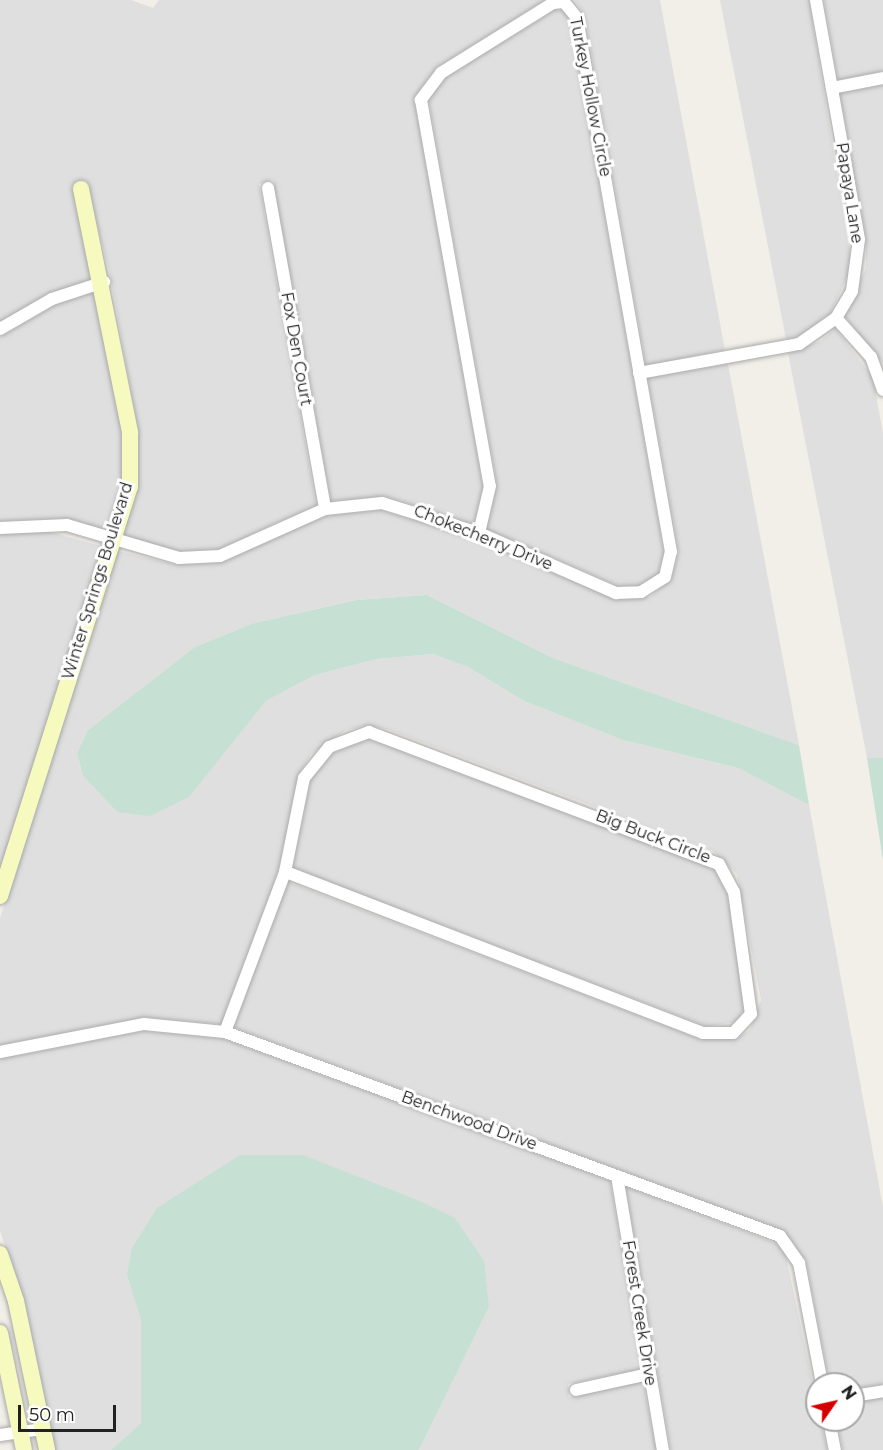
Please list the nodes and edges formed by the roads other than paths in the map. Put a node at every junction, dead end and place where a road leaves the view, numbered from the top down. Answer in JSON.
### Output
{"nodes":[{"id":1,"x":816,"y":0,"type":"edge"},
{"id":2,"x":883,"y":78,"type":"edge"},
{"id":3,"x":832,"y":88,"type":"junction"},
{"id":4,"x":268,"y":188,"type":"dead end"},
{"id":5,"x":81,"y":189,"type":"dead end"},
{"id":6,"x":104,"y":282,"type":"junction"},
{"id":7,"x":836,"y":318,"type":"junction"},
{"id":8,"x":0,"y":329,"type":"edge"},
{"id":9,"x":639,"y":373,"type":"junction"},
{"id":10,"x":883,"y":390,"type":"edge"},
{"id":11,"x":325,"y":509,"type":"junction"},
{"id":12,"x":0,"y":528,"type":"edge"},
{"id":13,"x":479,"y":533,"type":"junction"},
{"id":14,"x":113,"y":543,"type":"junction"},
{"id":15,"x":652,"y":587,"type":"joint"},
{"id":16,"x":285,"y":872,"type":"junction"},
{"id":17,"x":0,"y":896,"type":"edge"},
{"id":18,"x":225,"y":1032,"type":"junction"},
{"id":19,"x":0,"y":1052,"type":"edge"},
{"id":20,"x":617,"y":1176,"type":"junction"},
{"id":21,"x":0,"y":1254,"type":"edge"},
{"id":22,"x":0,"y":1333,"type":"edge"},
{"id":23,"x":819,"y":1372,"type":"edge"},
{"id":24,"x":649,"y":1374,"type":"junction"},
{"id":25,"x":576,"y":1390,"type":"dead end"},
{"id":26,"x":883,"y":1391,"type":"edge"},
{"id":27,"x":865,"y":1394,"type":"edge"},
{"id":28,"x":42,"y":1429,"type":"junction"},
{"id":29,"x":831,"y":1432,"type":"edge"},
{"id":30,"x":20,"y":1433,"type":"junction"},
{"id":31,"x":0,"y":1435,"type":"edge"},
{"id":32,"x":24,"y":1450,"type":"edge"},
{"id":33,"x":47,"y":1450,"type":"edge"},
{"id":34,"x":663,"y":1450,"type":"edge"},
{"id":35,"x":835,"y":1450,"type":"edge"}],
"edges":[{"from":1,"to":3,"type":"street","name":"Papaya Lane"},
{"from":2,"to":3,"type":"street"},
{"from":3,"to":7,"type":"street","name":"Papaya Lane"},
{"from":4,"to":11,"type":"street","name":"Fox Den Court"},
{"from":5,"to":6,"type":"street","name":"Winter Springs Boulevard"},
{"from":6,"to":8,"type":"street"},
{"from":6,"to":14,"type":"street","name":"Winter Springs Boulevard"},
{"from":7,"to":9,"type":"street","name":"Papaya Lane"},
{"from":7,"to":10,"type":"street"},
{"from":9,"to":13,"type":"street","name":"Turkey Hollow Circle"},
{"from":9,"to":15,"type":"street","name":"Turkey Hollow Circle"},
{"from":11,"to":13,"type":"street","name":"Chokecherry Drive"},
{"from":11,"to":14,"type":"street","name":"Chokecherry Drive"},
{"from":12,"to":14,"type":"street","name":"Chokecherry Drive"},
{"from":13,"to":15,"type":"street","name":"Chokecherry Drive"},
{"from":14,"to":17,"type":"street","name":"Winter Springs Boulevard"},
{"from":16,"to":16,"type":"street","name":"Big Buck Circle"},
{"from":16,"to":18,"type":"street","name":"Big Buck Circle"},
{"from":18,"to":19,"type":"street","name":"Benchwood Drive"},
{"from":18,"to":20,"type":"street","name":"Benchwood Drive"},
{"from":20,"to":23,"type":"street","name":"Benchwood Drive"},
{"from":20,"to":24,"type":"street","name":"Forest Creek Drive"},
{"from":21,"to":28,"type":"street"},
{"from":22,"to":30,"type":"street"},
{"from":24,"to":25,"type":"street"},
{"from":24,"to":34,"type":"street","name":"Forest Creek Drive"},
{"from":26,"to":27,"type":"street"},
{"from":28,"to":30,"type":"street"},
{"from":28,"to":33,"type":"street"},
{"from":29,"to":35,"type":"street"},
{"from":30,"to":31,"type":"street"},
{"from":30,"to":32,"type":"street"}]}
